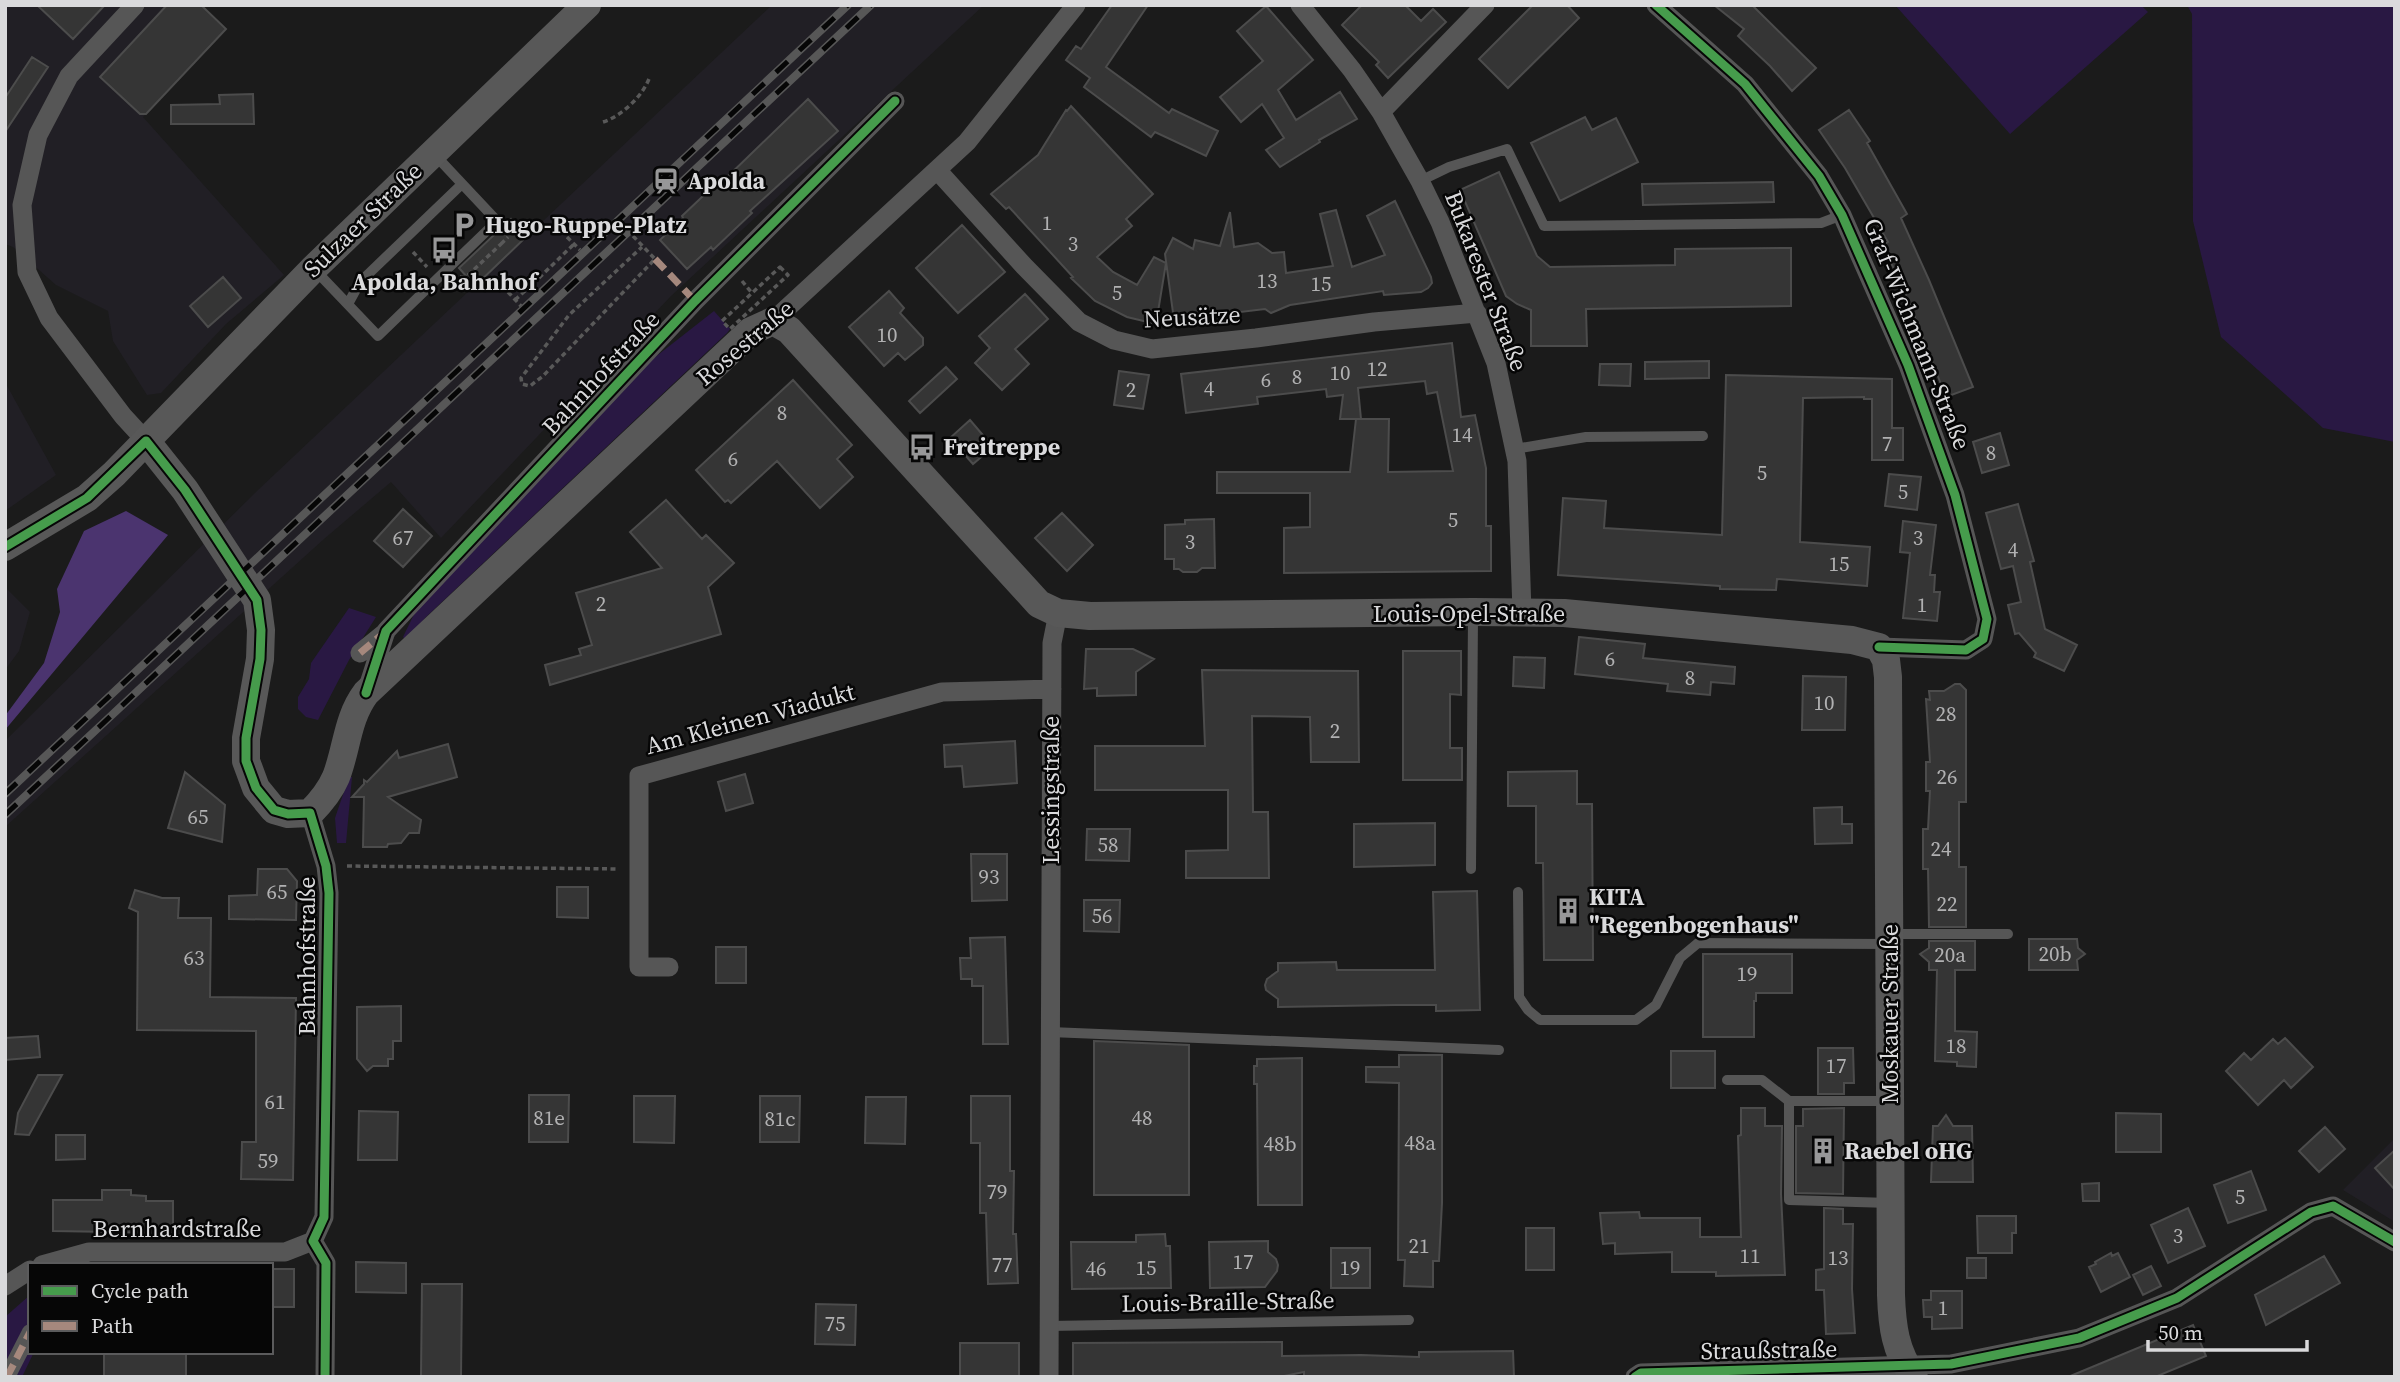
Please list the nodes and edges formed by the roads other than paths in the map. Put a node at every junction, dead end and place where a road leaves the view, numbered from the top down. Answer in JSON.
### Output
{"nodes":[{"id":1,"x":135,"y":5,"type":"edge"},
{"id":2,"x":586,"y":5,"type":"edge"},
{"id":3,"x":1076,"y":5,"type":"edge"},
{"id":4,"x":1300,"y":5,"type":"edge"},
{"id":5,"x":1485,"y":5,"type":"edge"},
{"id":6,"x":1656,"y":5,"type":"edge"},
{"id":7,"x":895,"y":101,"type":"dead end"},
{"id":8,"x":1381,"y":112,"type":"junction"},
{"id":9,"x":432,"y":153,"type":"junction"},
{"id":10,"x":937,"y":170,"type":"junction"},
{"id":11,"x":1419,"y":181,"type":"junction"},
{"id":12,"x":462,"y":184,"type":"junction"},
{"id":13,"x":1842,"y":215,"type":"junction"},
{"id":14,"x":314,"y":268,"type":"junction"},
{"id":15,"x":348,"y":304,"type":"junction"},
{"id":16,"x":1477,"y":313,"type":"junction"},
{"id":17,"x":774,"y":321,"type":"junction"},
{"id":18,"x":1703,"y":436,"type":"dead end"},
{"id":19,"x":146,"y":441,"type":"junction"},
{"id":20,"x":1515,"y":449,"type":"junction"},
{"id":21,"x":5,"y":547,"type":"edge"},
{"id":22,"x":1473,"y":612,"type":"junction"},
{"id":23,"x":1522,"y":612,"type":"junction"},
{"id":24,"x":1058,"y":613,"type":"junction"},
{"id":25,"x":386,"y":631,"type":"junction"},
{"id":26,"x":1879,"y":648,"type":"junction"},
{"id":27,"x":360,"y":653,"type":"dead end"},
{"id":28,"x":1052,"y":689,"type":"junction"},
{"id":29,"x":366,"y":693,"type":"junction"},
{"id":30,"x":310,"y":813,"type":"junction"},
{"id":31,"x":1471,"y":869,"type":"dead end"},
{"id":32,"x":1518,"y":892,"type":"dead end"},
{"id":33,"x":2008,"y":934,"type":"dead end"},
{"id":34,"x":1889,"y":939,"type":"junction"},
{"id":35,"x":669,"y":967,"type":"dead end"},
{"id":36,"x":1050,"y":1032,"type":"junction"},
{"id":37,"x":1499,"y":1049,"type":"dead end"},
{"id":38,"x":1727,"y":1080,"type":"dead end"},
{"id":39,"x":1788,"y":1101,"type":"junction"},
{"id":40,"x":1890,"y":1101,"type":"junction"},
{"id":41,"x":1890,"y":1203,"type":"junction"},
{"id":42,"x":313,"y":1241,"type":"junction"},
{"id":43,"x":2395,"y":1242,"type":"edge"},
{"id":44,"x":48,"y":1263,"type":"edge"},
{"id":45,"x":28,"y":1271,"type":"edge"},
{"id":46,"x":5,"y":1286,"type":"edge"},
{"id":47,"x":1409,"y":1320,"type":"dead end"},
{"id":48,"x":1049,"y":1326,"type":"junction"},
{"id":49,"x":28,"y":1336,"type":"edge"},
{"id":50,"x":1910,"y":1371,"type":"edge"},
{"id":51,"x":7,"y":1377,"type":"edge"},
{"id":52,"x":325,"y":1377,"type":"edge"},
{"id":53,"x":1049,"y":1377,"type":"edge"},
{"id":54,"x":1635,"y":1377,"type":"edge"}],
"edges":[{"from":1,"to":19,"type":"street"},
{"from":2,"to":9,"type":"main road","name":"Sulzaer Straße"},
{"from":3,"to":10,"type":"street","name":"Rosestraße"},
{"from":4,"to":8,"type":"street","name":"Bukarester Straße"},
{"from":5,"to":8,"type":"street"},
{"from":6,"to":13,"type":"street","name":"Graf-Wichmann-Straße"},
{"from":7,"to":25,"type":"street","name":"Bahnhofstraße"},
{"from":8,"to":11,"type":"street","name":"Bukarester Straße"},
{"from":9,"to":12,"type":"lane"},
{"from":9,"to":14,"type":"main road","name":"Sulzaer Straße"},
{"from":10,"to":16,"type":"street","name":"Neusätze"},
{"from":10,"to":17,"type":"street","name":"Rosestraße"},
{"from":11,"to":13,"type":"lane"},
{"from":11,"to":16,"type":"street","name":"Bukarester Straße"},
{"from":12,"to":15,"type":"lane"},
{"from":12,"to":15,"type":"lane"},
{"from":13,"to":26,"type":"street","name":"Graf-Wichmann-Straße"},
{"from":14,"to":15,"type":"lane"},
{"from":14,"to":19,"type":"main road","name":"Sulzaer Straße"},
{"from":16,"to":20,"type":"street","name":"Bukarester Straße"},
{"from":17,"to":24,"type":"main road"},
{"from":17,"to":29,"type":"main road","name":"Rosestraße"},
{"from":18,"to":20,"type":"lane"},
{"from":19,"to":21,"type":"main road","name":"Sulzaer Straße"},
{"from":19,"to":30,"type":"main road"},
{"from":20,"to":23,"type":"street","name":"Bukarester Straße"},
{"from":22,"to":23,"type":"main road","name":"Louis-Opel-Straße"},
{"from":22,"to":24,"type":"main road","name":"Louis-Opel-Straße"},
{"from":22,"to":31,"type":"lane"},
{"from":23,"to":26,"type":"main road","name":"Louis-Opel-Straße"},
{"from":24,"to":28,"type":"street","name":"Lessingstraße"},
{"from":25,"to":27,"type":"street"},
{"from":25,"to":29,"type":"street","name":"Bahnhofstraße"},
{"from":26,"to":34,"type":"main road","name":"Moskauer Straße"},
{"from":28,"to":35,"type":"street","name":"Am Kleinen Viadukt"},
{"from":28,"to":36,"type":"street","name":"Lessingstraße"},
{"from":29,"to":30,"type":"main road","name":"Bahnhofstraße"},
{"from":30,"to":42,"type":"street","name":"Bahnhofstraße"},
{"from":32,"to":34,"type":"lane"},
{"from":33,"to":34,"type":"lane"},
{"from":34,"to":40,"type":"main road","name":"Moskauer Straße"},
{"from":36,"to":37,"type":"lane"},
{"from":36,"to":48,"type":"street","name":"Lessingstraße"},
{"from":38,"to":39,"type":"lane"},
{"from":39,"to":40,"type":"lane"},
{"from":39,"to":41,"type":"lane"},
{"from":40,"to":41,"type":"main road","name":"Moskauer Straße"},
{"from":41,"to":50,"type":"main road","name":"Moskauer Straße"},
{"from":42,"to":44,"type":"street","name":"Bernhardstraße"},
{"from":42,"to":52,"type":"street"},
{"from":43,"to":50,"type":"street","name":"Straußstraße"},
{"from":45,"to":46,"type":"street","name":"Bernhardstraße"},
{"from":47,"to":48,"type":"lane","name":"Louis-Braille-Straße"},
{"from":48,"to":53,"type":"street","name":"Lessingstraße"},
{"from":49,"to":51,"type":"street"},
{"from":50,"to":54,"type":"street","name":"Straußstraße"}]}
